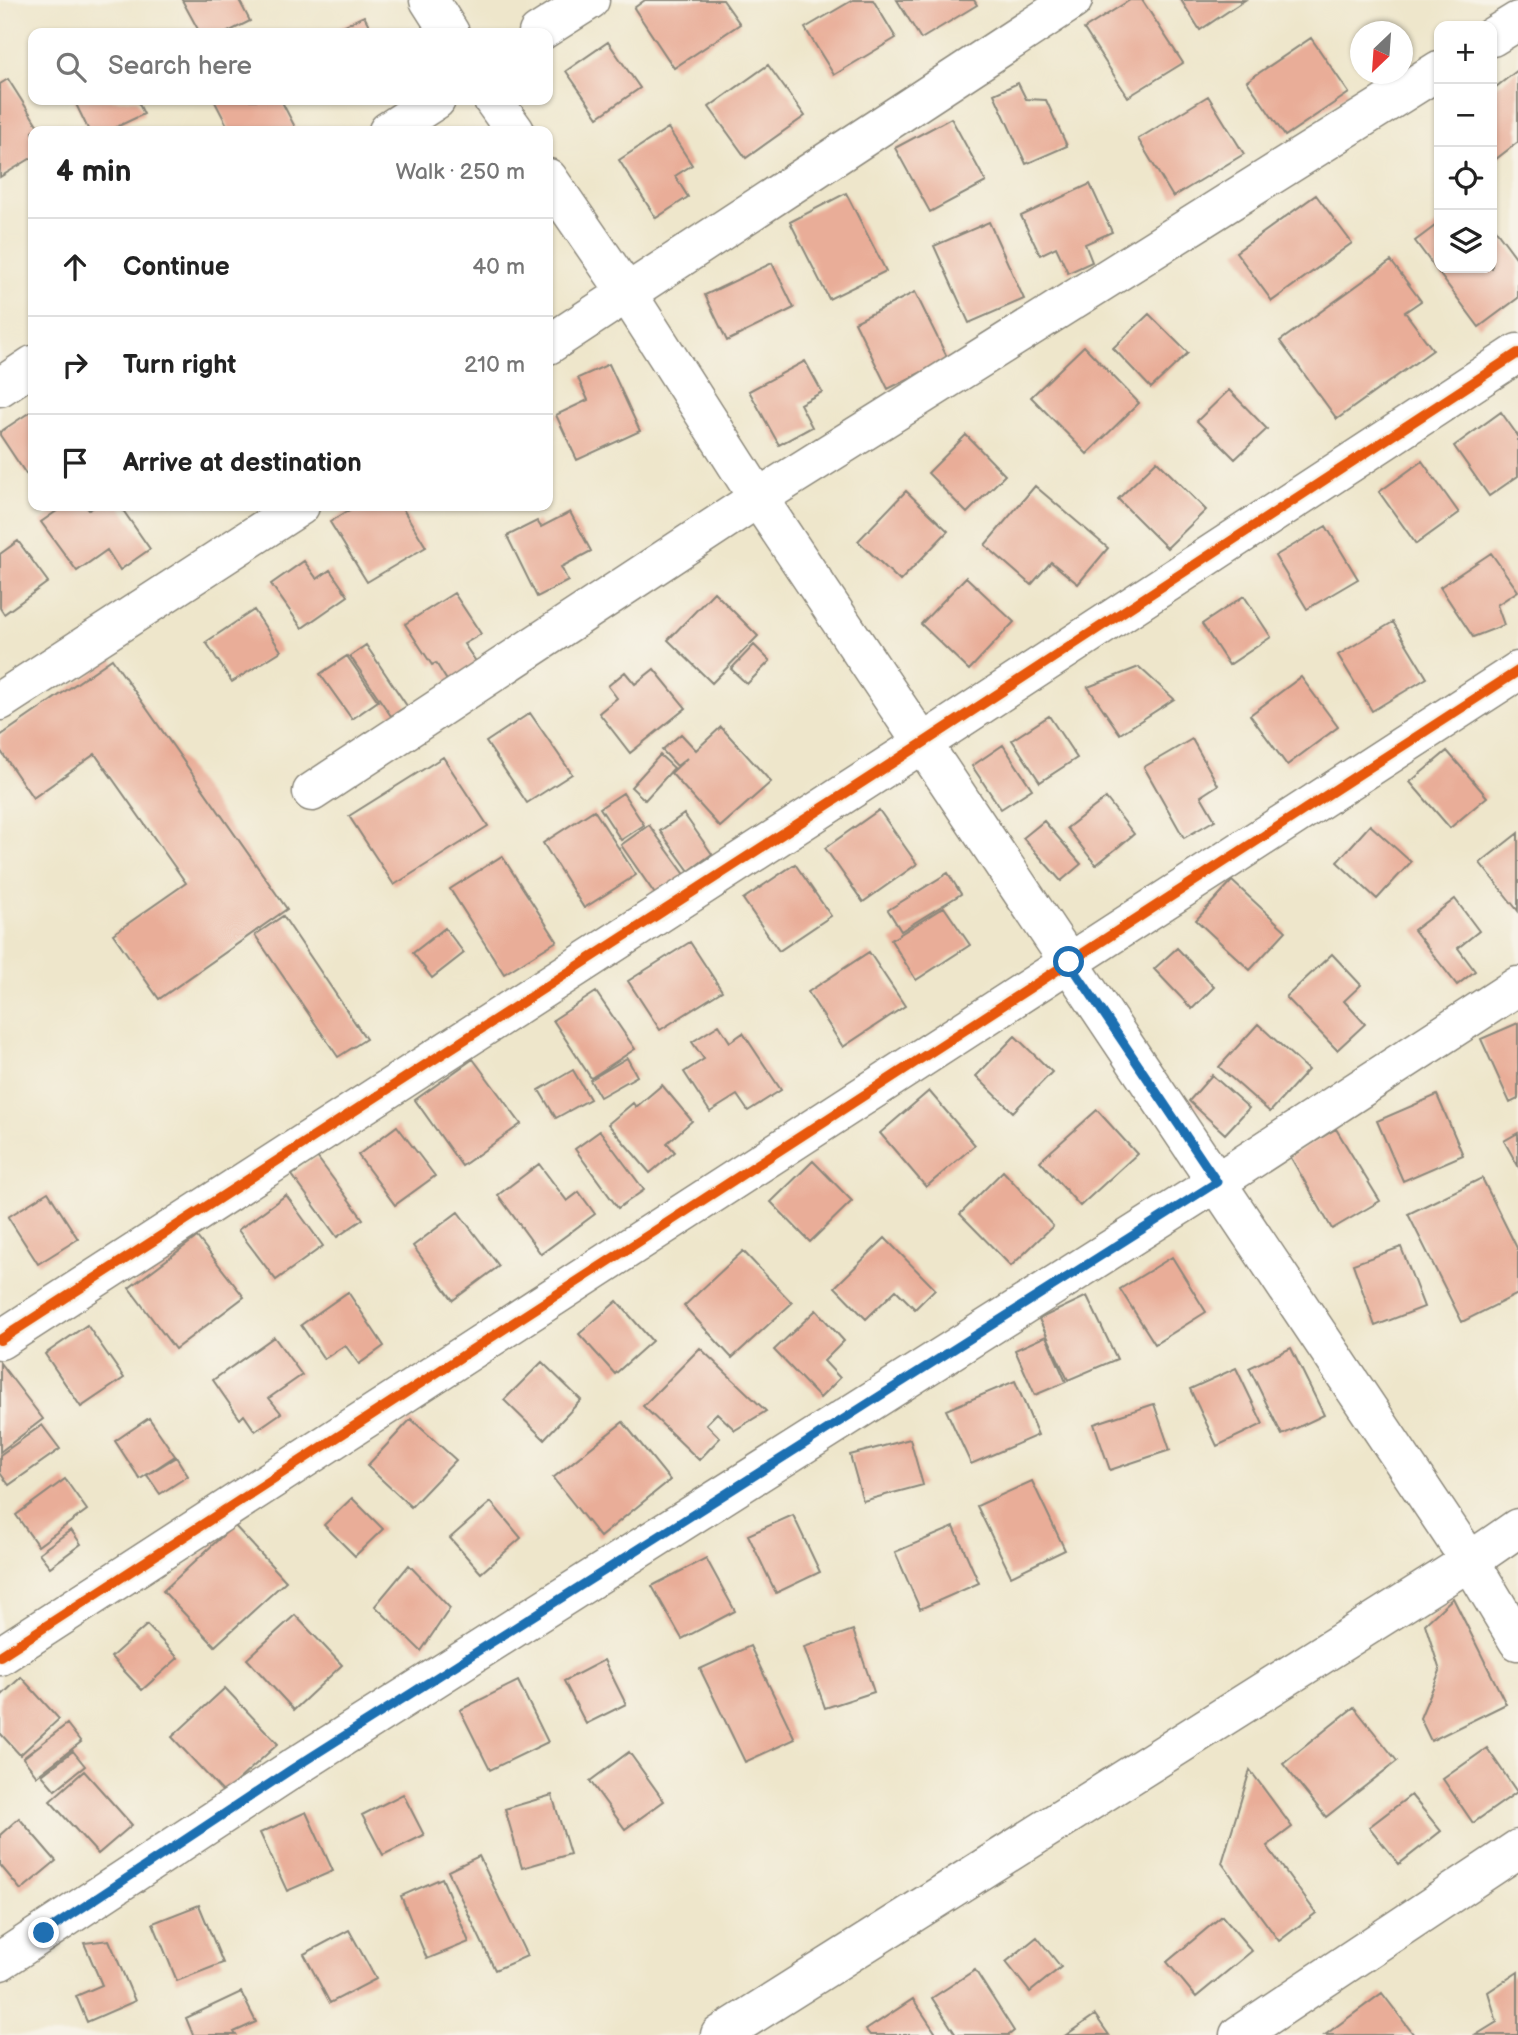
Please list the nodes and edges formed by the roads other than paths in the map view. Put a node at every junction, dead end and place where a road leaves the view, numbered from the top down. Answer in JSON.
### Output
{"nodes":[{"id":1,"x":429,"y":0,"type":"edge"},
{"id":2,"x":590,"y":0,"type":"edge"},
{"id":3,"x":1073,"y":0,"type":"edge"},
{"id":4,"x":1518,"y":21,"type":"edge"},
{"id":5,"x":447,"y":28,"type":"edge"},
{"id":6,"x":546,"y":28,"type":"edge"},
{"id":7,"x":1497,"y":34,"type":"edge"},
{"id":8,"x":1434,"y":73,"type":"edge"},
{"id":9,"x":428,"y":105,"type":"edge"},
{"id":10,"x":497,"y":105,"type":"edge"},
{"id":11,"x":396,"y":126,"type":"edge"},
{"id":12,"x":511,"y":126,"type":"edge"},
{"id":13,"x":553,"y":185,"type":"edge"},
{"id":14,"x":627,"y":293,"type":"junction"},
{"id":15,"x":553,"y":342,"type":"edge"},
{"id":16,"x":1518,"y":353,"type":"edge"},
{"id":17,"x":28,"y":368,"type":"edge"},
{"id":18,"x":0,"y":387,"type":"edge"},
{"id":19,"x":758,"y":498,"type":"junction"},
{"id":20,"x":292,"y":511,"type":"edge"},
{"id":21,"x":1518,"y":671,"type":"edge"},
{"id":22,"x":0,"y":701,"type":"edge"},
{"id":23,"x":923,"y":743,"type":"junction"},
{"id":24,"x":312,"y":792,"type":"dead end"},
{"id":25,"x":1069,"y":962,"type":"junction"},
{"id":26,"x":1518,"y":986,"type":"edge"},
{"id":27,"x":1217,"y":1182,"type":"junction"},
{"id":28,"x":0,"y":1340,"type":"edge"},
{"id":29,"x":1518,"y":1528,"type":"edge"},
{"id":30,"x":1470,"y":1561,"type":"junction"},
{"id":31,"x":1518,"y":1642,"type":"edge"},
{"id":32,"x":0,"y":1656,"type":"edge"},
{"id":33,"x":1518,"y":1849,"type":"edge"},
{"id":34,"x":0,"y":1961,"type":"edge"},
{"id":35,"x":720,"y":2035,"type":"edge"},
{"id":36,"x":1238,"y":2035,"type":"edge"}],
"edges":[{"from":1,"to":5,"type":"street"},
{"from":2,"to":6,"type":"street"},
{"from":3,"to":14,"type":"street"},
{"from":4,"to":7,"type":"street"},
{"from":8,"to":19,"type":"street"},
{"from":9,"to":11,"type":"street"},
{"from":10,"to":12,"type":"street"},
{"from":13,"to":14,"type":"street"},
{"from":14,"to":15,"type":"street"},
{"from":14,"to":19,"type":"street"},
{"from":16,"to":23,"type":"street"},
{"from":17,"to":18,"type":"street"},
{"from":19,"to":23,"type":"street"},
{"from":19,"to":24,"type":"street"},
{"from":20,"to":22,"type":"street"},
{"from":21,"to":25,"type":"street"},
{"from":23,"to":25,"type":"street"},
{"from":23,"to":28,"type":"street"},
{"from":25,"to":27,"type":"street"},
{"from":25,"to":32,"type":"street"},
{"from":26,"to":27,"type":"street"},
{"from":27,"to":30,"type":"street"},
{"from":27,"to":34,"type":"street"},
{"from":29,"to":30,"type":"street"},
{"from":30,"to":31,"type":"street"},
{"from":30,"to":35,"type":"street"},
{"from":33,"to":36,"type":"street"}]}
